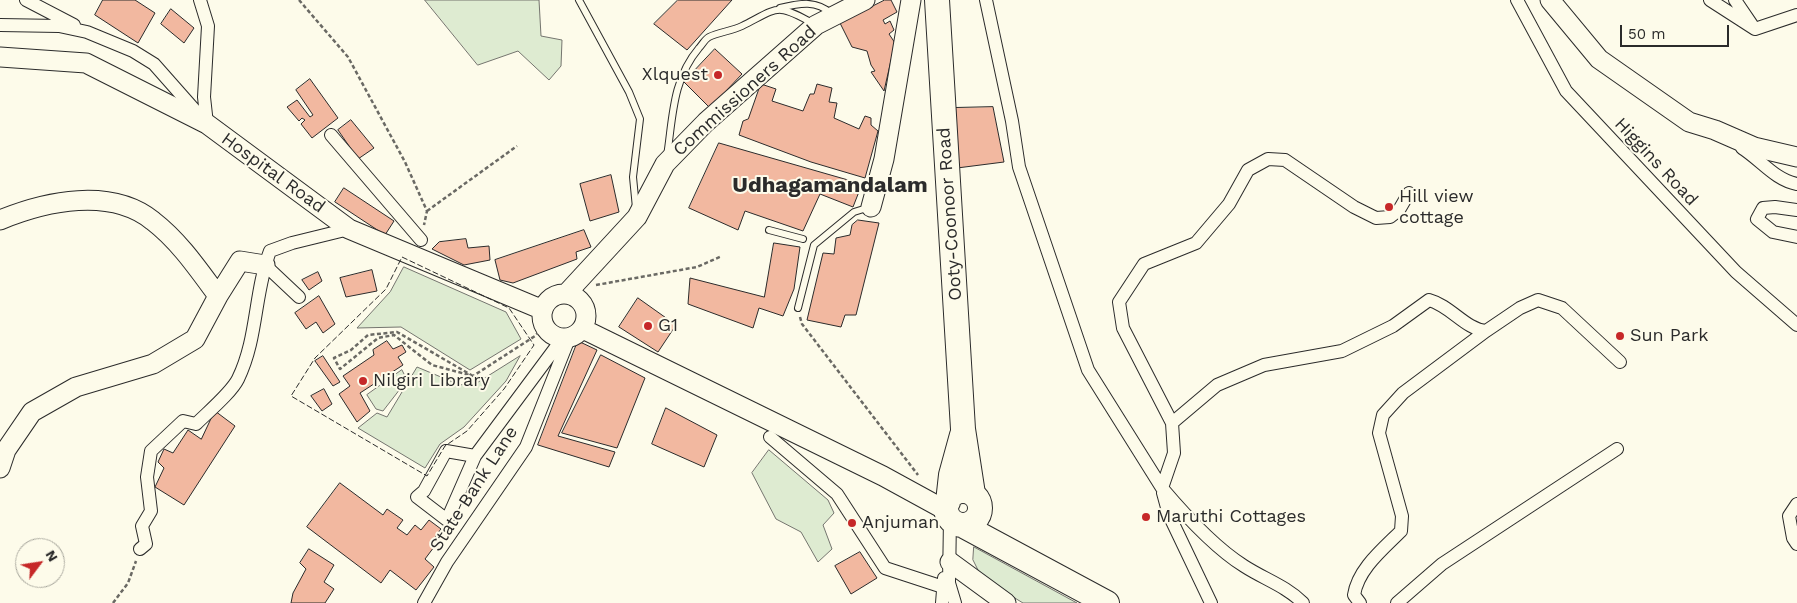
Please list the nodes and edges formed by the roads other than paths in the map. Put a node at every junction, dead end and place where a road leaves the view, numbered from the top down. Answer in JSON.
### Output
{"nodes":[{"id":1,"x":26,"y":0,"type":"edge"},
{"id":2,"x":200,"y":0,"type":"edge"},
{"id":3,"x":580,"y":0,"type":"edge"},
{"id":4,"x":865,"y":0,"type":"edge"},
{"id":5,"x":911,"y":0,"type":"edge"},
{"id":6,"x":937,"y":0,"type":"edge"},
{"id":7,"x":986,"y":0,"type":"edge"},
{"id":8,"x":1517,"y":0,"type":"edge"},
{"id":9,"x":1550,"y":0,"type":"edge"},
{"id":10,"x":1710,"y":0,"type":"edge"},
{"id":11,"x":1735,"y":0,"type":"edge"},
{"id":12,"x":776,"y":9,"type":"junction"},
{"id":13,"x":1797,"y":15,"type":"edge"},
{"id":14,"x":834,"y":16,"type":"junction"},
{"id":15,"x":0,"y":24,"type":"edge"},
{"id":16,"x":816,"y":25,"type":"junction"},
{"id":17,"x":1755,"y":29,"type":"junction"},
{"id":18,"x":87,"y":32,"type":"junction"},
{"id":19,"x":0,"y":57,"type":"edge"},
{"id":20,"x":207,"y":124,"type":"junction"},
{"id":21,"x":1715,"y":130,"type":"junction"},
{"id":22,"x":331,"y":136,"type":"dead end"},
{"id":23,"x":1797,"y":157,"type":"edge"},
{"id":24,"x":665,"y":164,"type":"junction"},
{"id":25,"x":1797,"y":184,"type":"edge"},
{"id":26,"x":1409,"y":192,"type":"dead end"},
{"id":27,"x":871,"y":207,"type":"joint"},
{"id":28,"x":1797,"y":210,"type":"edge"},
{"id":29,"x":637,"y":217,"type":"junction"},
{"id":30,"x":0,"y":220,"type":"edge"},
{"id":31,"x":350,"y":229,"type":"junction"},
{"id":32,"x":769,"y":230,"type":"dead end"},
{"id":33,"x":1797,"y":237,"type":"edge"},
{"id":34,"x":803,"y":239,"type":"dead end"},
{"id":35,"x":421,"y":240,"type":"road end"},
{"id":36,"x":265,"y":265,"type":"junction"},
{"id":37,"x":566,"y":294,"type":"junction"},
{"id":38,"x":218,"y":296,"type":"junction"},
{"id":39,"x":299,"y":297,"type":"dead end"},
{"id":40,"x":798,"y":308,"type":"dead end"},
{"id":41,"x":543,"y":318,"type":"junction"},
{"id":42,"x":1797,"y":325,"type":"edge"},
{"id":43,"x":1486,"y":331,"type":"junction"},
{"id":44,"x":572,"y":335,"type":"junction"},
{"id":45,"x":1620,"y":362,"type":"dead end"},
{"id":46,"x":1172,"y":423,"type":"junction"},
{"id":47,"x":770,"y":437,"type":"dead end"},
{"id":48,"x":1617,"y":449,"type":"dead end"},
{"id":49,"x":475,"y":456,"type":"junction"},
{"id":50,"x":0,"y":468,"type":"edge"},
{"id":51,"x":1162,"y":488,"type":"junction"},
{"id":52,"x":1797,"y":504,"type":"edge"},
{"id":53,"x":960,"y":511,"type":"junction"},
{"id":54,"x":1797,"y":544,"type":"edge"},
{"id":55,"x":140,"y":549,"type":"road end"},
{"id":56,"x":950,"y":562,"type":"junction"},
{"id":57,"x":943,"y":587,"type":"junction"},
{"id":58,"x":424,"y":603,"type":"edge"},
{"id":59,"x":942,"y":603,"type":"edge"},
{"id":60,"x":955,"y":603,"type":"edge"},
{"id":61,"x":1006,"y":603,"type":"edge"},
{"id":62,"x":1107,"y":603,"type":"edge"},
{"id":63,"x":1211,"y":603,"type":"edge"},
{"id":64,"x":1303,"y":603,"type":"edge"},
{"id":65,"x":1360,"y":603,"type":"edge"},
{"id":66,"x":1397,"y":603,"type":"edge"}],
"edges":[{"from":1,"to":18,"type":"street"},
{"from":2,"to":20,"type":"street"},
{"from":3,"to":29,"type":"lane"},
{"from":4,"to":14,"type":"street","name":"Commissioners Road"},
{"from":5,"to":27,"type":"street"},
{"from":6,"to":53,"type":"highway","name":"Ooty-Coonoor Road"},
{"from":7,"to":51,"type":"street"},
{"from":8,"to":42,"type":"street","name":"Higgins Road"},
{"from":9,"to":21,"type":"street"},
{"from":10,"to":17,"type":"street"},
{"from":11,"to":17,"type":"street"},
{"from":12,"to":14,"type":"lane"},
{"from":12,"to":16,"type":"lane"},
{"from":12,"to":24,"type":"lane"},
{"from":13,"to":17,"type":"street"},
{"from":14,"to":16,"type":"street","name":"Commissioners Road"},
{"from":15,"to":18,"type":"street"},
{"from":16,"to":24,"type":"street","name":"Commissioners Road"},
{"from":18,"to":20,"type":"street"},
{"from":19,"to":20,"type":"street","name":"Hospital Road"},
{"from":20,"to":31,"type":"street","name":"Hospital Road"},
{"from":21,"to":23,"type":"street"},
{"from":21,"to":25,"type":"street"},
{"from":22,"to":35,"type":"street"},
{"from":24,"to":29,"type":"street","name":"Commissioners Road"},
{"from":26,"to":46,"type":"street"},
{"from":27,"to":40,"type":"lane"},
{"from":28,"to":33,"type":"street"},
{"from":29,"to":37,"type":"street","name":"Commissioners Road"},
{"from":30,"to":38,"type":"street"},
{"from":31,"to":36,"type":"street"},
{"from":31,"to":41,"type":"street","name":"Hospital Road"},
{"from":32,"to":34,"type":"lane"},
{"from":36,"to":38,"type":"street"},
{"from":36,"to":39,"type":"street"},
{"from":36,"to":55,"type":"street"},
{"from":37,"to":41,"type":"street"},
{"from":37,"to":44,"type":"street"},
{"from":38,"to":50,"type":"street"},
{"from":41,"to":44,"type":"street"},
{"from":43,"to":45,"type":"street"},
{"from":43,"to":46,"type":"street"},
{"from":43,"to":65,"type":"street"},
{"from":44,"to":49,"type":"street"},
{"from":44,"to":53,"type":"street"},
{"from":44,"to":58,"type":"street","name":"State Bank Lane"},
{"from":46,"to":51,"type":"street"},
{"from":47,"to":57,"type":"street"},
{"from":48,"to":66,"type":"street"},
{"from":49,"to":49,"type":"street"},
{"from":51,"to":63,"type":"street"},
{"from":51,"to":64,"type":"street"},
{"from":52,"to":54,"type":"street"},
{"from":53,"to":56,"type":"street"},
{"from":53,"to":62,"type":"highway"},
{"from":56,"to":57,"type":"street"},
{"from":56,"to":60,"type":"street"},
{"from":56,"to":61,"type":"street"},
{"from":57,"to":59,"type":"street"}]}
